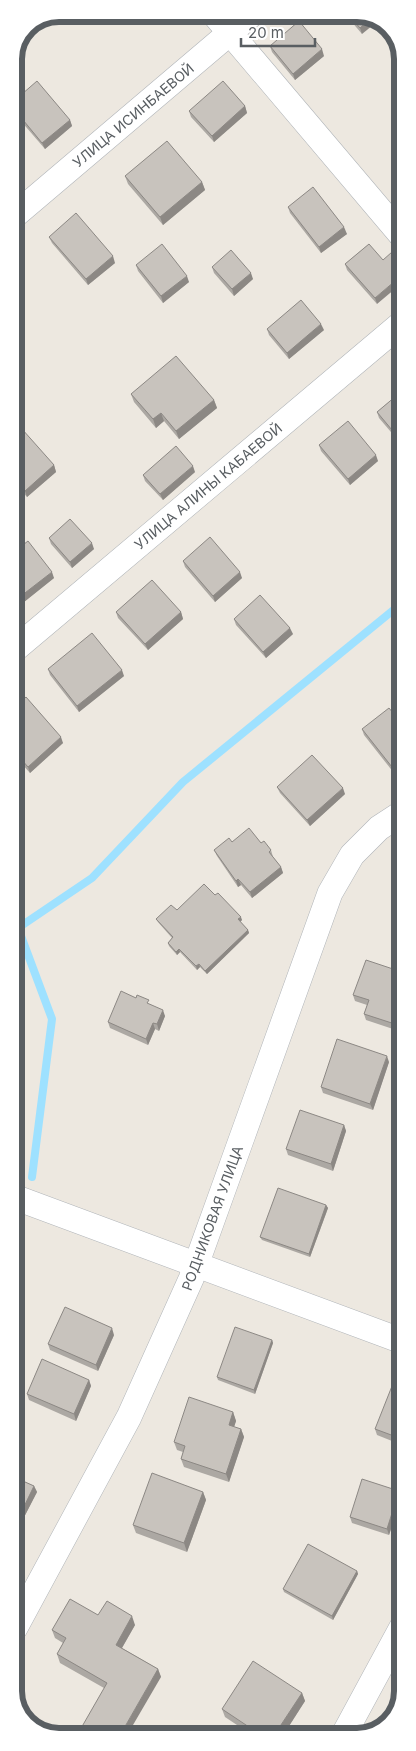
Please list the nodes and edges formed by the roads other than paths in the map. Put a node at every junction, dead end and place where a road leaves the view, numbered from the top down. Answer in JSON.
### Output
{"nodes":[{"id":1,"x":222,"y":23,"type":"edge"},
{"id":2,"x":23,"y":208,"type":"edge"},
{"id":3,"x":394,"y":227,"type":"edge"},
{"id":4,"x":394,"y":330,"type":"edge"},
{"id":5,"x":23,"y":642,"type":"edge"},
{"id":6,"x":394,"y":818,"type":"edge"},
{"id":7,"x":23,"y":1200,"type":"edge"},
{"id":8,"x":196,"y":1263,"type":"junction"},
{"id":9,"x":394,"y":1339,"type":"edge"},
{"id":10,"x":23,"y":1611,"type":"edge"},
{"id":11,"x":394,"y":1642,"type":"edge"},
{"id":12,"x":347,"y":1728,"type":"edge"}],
"edges":[{"from":1,"to":2,"type":"street","name":"УЛИЦА ИСИНБАЕВОЙ"},
{"from":1,"to":3,"type":"street"},
{"from":4,"to":5,"type":"street","name":"УЛИЦА АЛИНЫ КАБАЕВОЙ"},
{"from":6,"to":8,"type":"street","name":"РОДНИКОВАЯ УЛИЦА"},
{"from":7,"to":8,"type":"street"},
{"from":8,"to":9,"type":"street"},
{"from":8,"to":10,"type":"street","name":"РОДНИКОВАЯ УЛИЦА"},
{"from":11,"to":12,"type":"street"}]}
